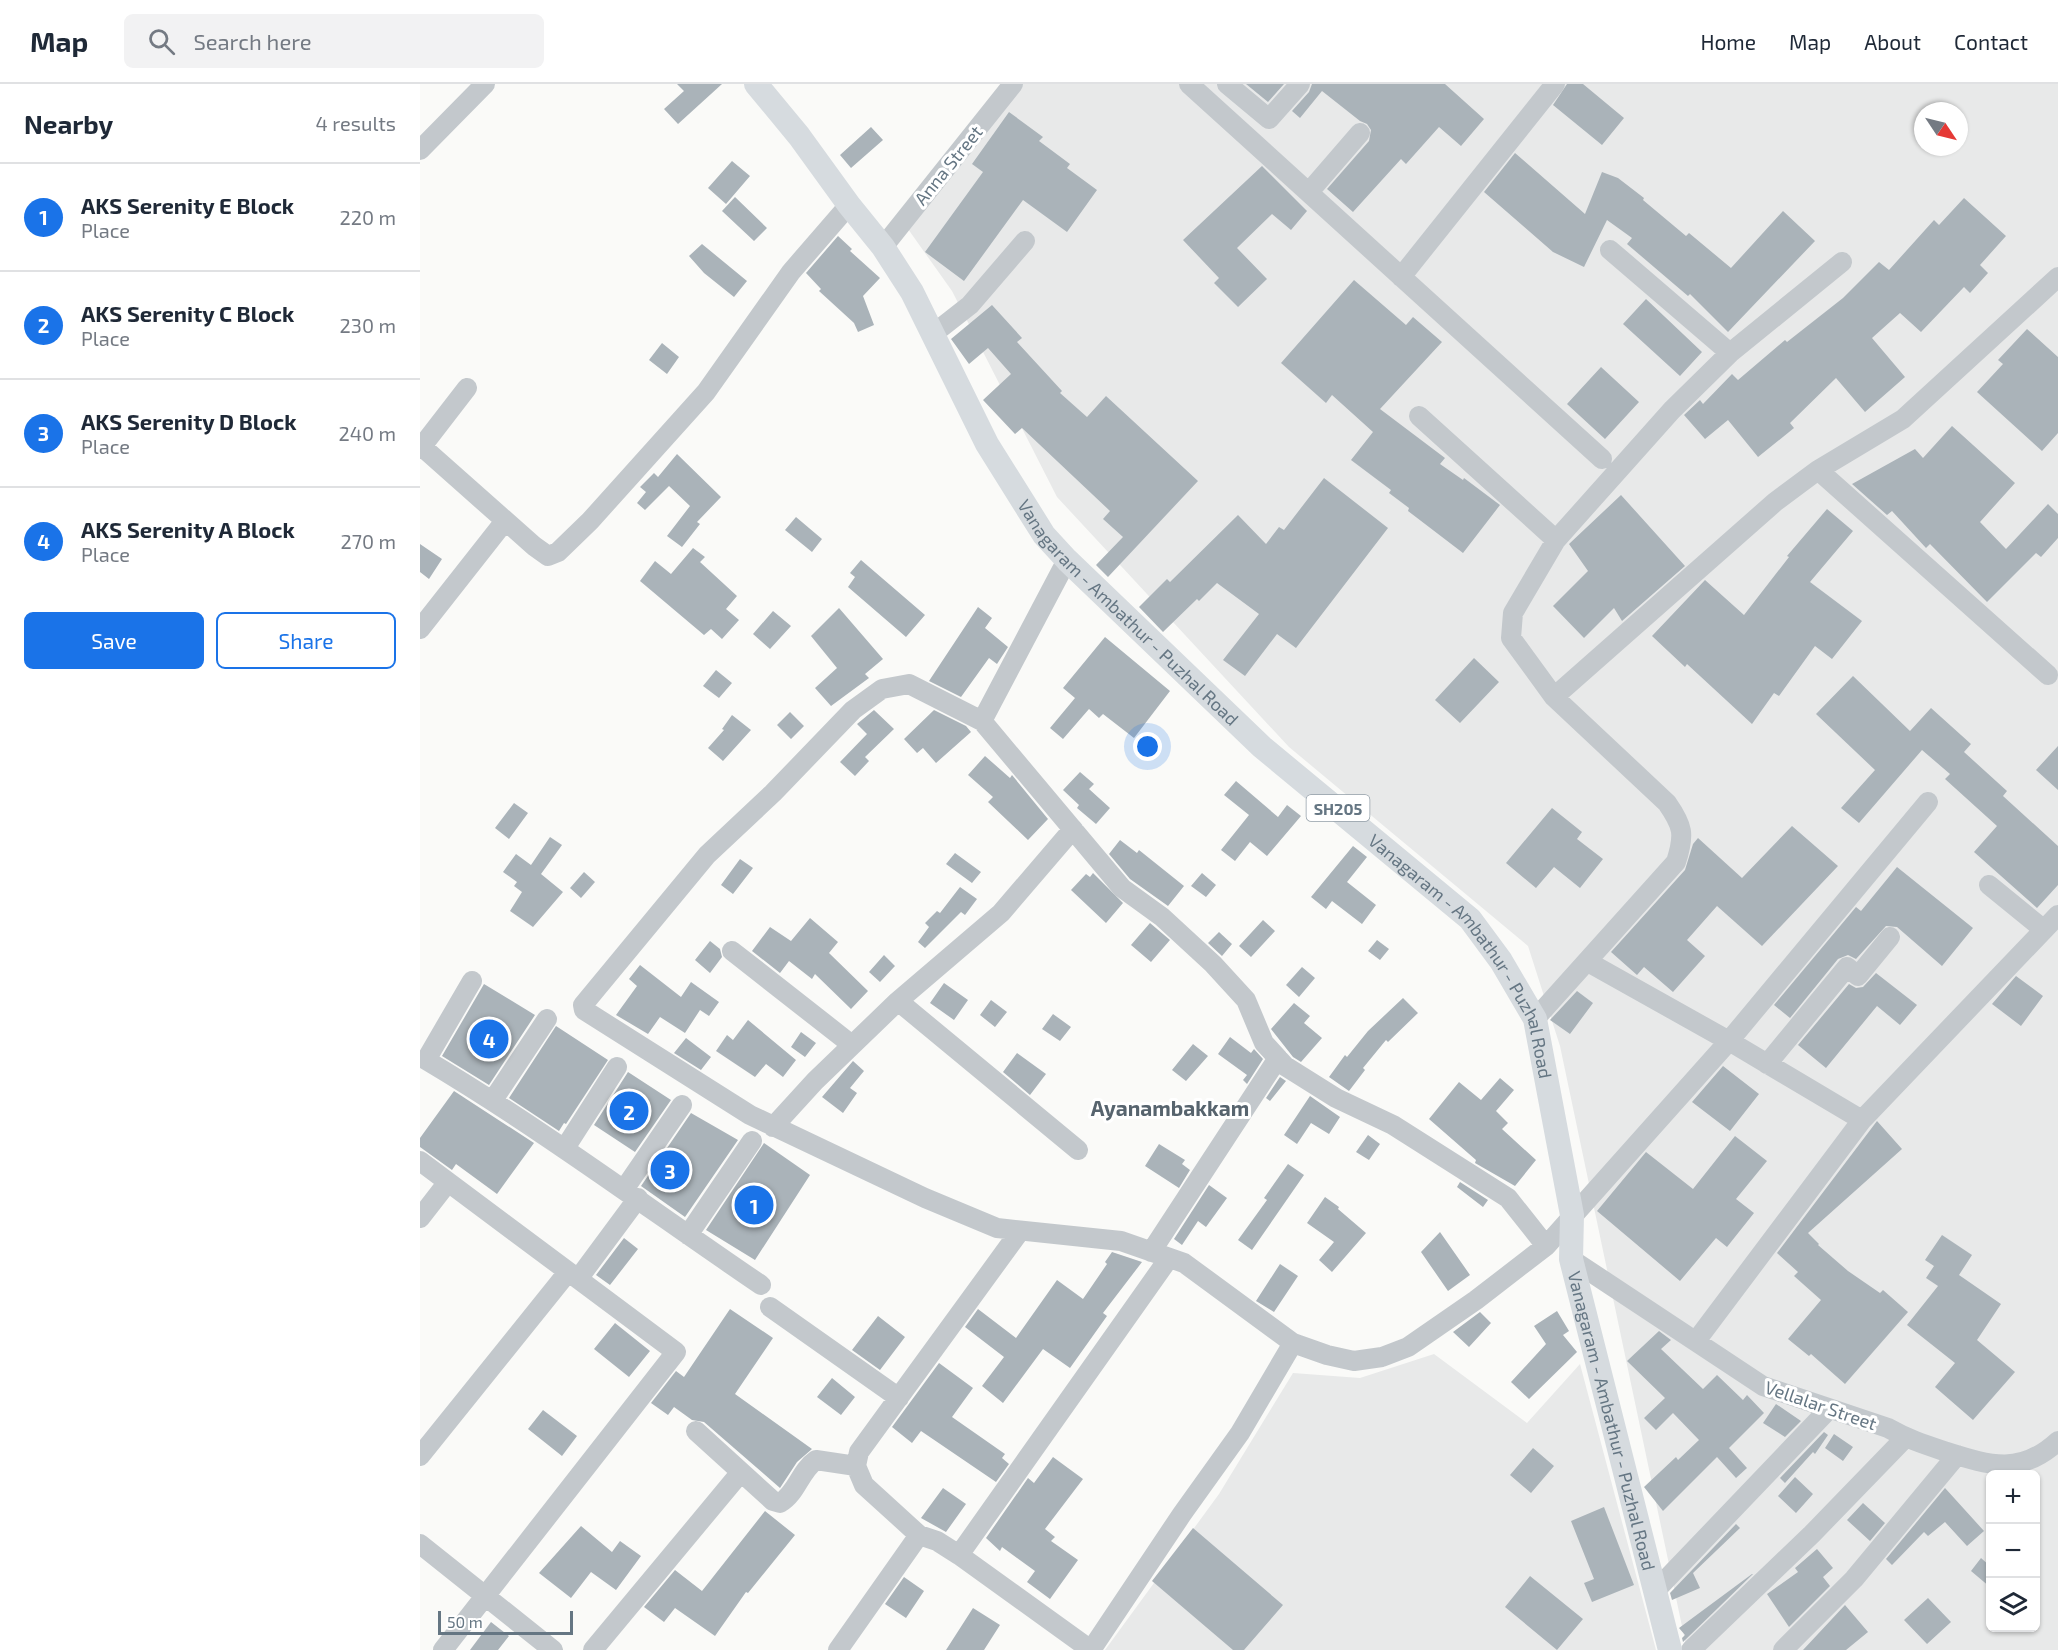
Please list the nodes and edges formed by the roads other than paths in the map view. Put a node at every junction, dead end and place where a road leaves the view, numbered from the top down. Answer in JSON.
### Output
{"nodes":[{"id":1,"x":485,"y":84,"type":"edge"},
{"id":2,"x":756,"y":84,"type":"edge"},
{"id":3,"x":1013,"y":84,"type":"edge"},
{"id":4,"x":1190,"y":84,"type":"edge"},
{"id":5,"x":1227,"y":84,"type":"edge"},
{"id":6,"x":1300,"y":84,"type":"edge"},
{"id":7,"x":1555,"y":84,"type":"edge"},
{"id":8,"x":1360,"y":133,"type":"dead end"},
{"id":9,"x":420,"y":150,"type":"edge"},
{"id":10,"x":1309,"y":192,"type":"junction"},
{"id":11,"x":849,"y":205,"type":"junction"},
{"id":12,"x":1025,"y":241,"type":"dead end"},
{"id":13,"x":883,"y":247,"type":"junction"},
{"id":14,"x":1610,"y":250,"type":"dead end"},
{"id":15,"x":1842,"y":262,"type":"dead end"},
{"id":16,"x":1401,"y":277,"type":"junction"},
{"id":17,"x":2058,"y":277,"type":"edge"},
{"id":18,"x":933,"y":334,"type":"junction"},
{"id":19,"x":1730,"y":353,"type":"junction"},
{"id":20,"x":467,"y":388,"type":"dead end"},
{"id":21,"x":1419,"y":416,"type":"dead end"},
{"id":22,"x":421,"y":447,"type":"edge"},
{"id":23,"x":1602,"y":459,"type":"dead end"},
{"id":24,"x":1818,"y":470,"type":"junction"},
{"id":25,"x":505,"y":521,"type":"junction"},
{"id":26,"x":1556,"y":540,"type":"junction"},
{"id":27,"x":1068,"y":560,"type":"junction"},
{"id":28,"x":420,"y":629,"type":"edge"},
{"id":29,"x":2048,"y":675,"type":"dead end"},
{"id":30,"x":1554,"y":697,"type":"junction"},
{"id":31,"x":982,"y":721,"type":"junction"},
{"id":32,"x":1928,"y":802,"type":"dead end"},
{"id":33,"x":1073,"y":829,"type":"junction"},
{"id":34,"x":1989,"y":885,"type":"dead end"},
{"id":35,"x":2058,"y":915,"type":"edge"},
{"id":36,"x":2043,"y":929,"type":"junction"},
{"id":37,"x":1890,"y":937,"type":"dead end"},
{"id":38,"x":732,"y":951,"type":"dead end"},
{"id":39,"x":1588,"y":962,"type":"junction"},
{"id":40,"x":472,"y":981,"type":"dead end"},
{"id":41,"x":898,"y":1001,"type":"junction"},
{"id":42,"x":547,"y":1019,"type":"dead end"},
{"id":43,"x":1535,"y":1019,"type":"junction"},
{"id":44,"x":1728,"y":1041,"type":"junction"},
{"id":45,"x":852,"y":1045,"type":"junction"},
{"id":46,"x":1278,"y":1058,"type":"junction"},
{"id":47,"x":1767,"y":1064,"type":"junction"},
{"id":48,"x":617,"y":1067,"type":"dead end"},
{"id":49,"x":493,"y":1100,"type":"junction"},
{"id":50,"x":682,"y":1105,"type":"dead end"},
{"id":51,"x":1862,"y":1120,"type":"junction"},
{"id":52,"x":773,"y":1127,"type":"junction"},
{"id":53,"x":752,"y":1141,"type":"dead end"},
{"id":54,"x":566,"y":1148,"type":"junction"},
{"id":55,"x":1078,"y":1150,"type":"dead end"},
{"id":56,"x":420,"y":1161,"type":"edge"},
{"id":57,"x":448,"y":1182,"type":"junction"},
{"id":58,"x":631,"y":1193,"type":"junction"},
{"id":59,"x":1572,"y":1215,"type":"junction"},
{"id":60,"x":420,"y":1218,"type":"edge"},
{"id":61,"x":1020,"y":1231,"type":"junction"},
{"id":62,"x":688,"y":1235,"type":"junction"},
{"id":63,"x":1546,"y":1246,"type":"junction"},
{"id":64,"x":1160,"y":1255,"type":"junction"},
{"id":65,"x":1571,"y":1259,"type":"junction"},
{"id":66,"x":573,"y":1276,"type":"junction"},
{"id":67,"x":761,"y":1285,"type":"dead end"},
{"id":68,"x":770,"y":1307,"type":"dead end"},
{"id":69,"x":1696,"y":1341,"type":"junction"},
{"id":70,"x":1293,"y":1343,"type":"junction"},
{"id":71,"x":898,"y":1398,"type":"junction"},
{"id":72,"x":1829,"y":1408,"type":"junction"},
{"id":73,"x":696,"y":1431,"type":"dead end"},
{"id":74,"x":1905,"y":1438,"type":"junction"},
{"id":75,"x":2058,"y":1441,"type":"edge"},
{"id":76,"x":1958,"y":1455,"type":"junction"},
{"id":77,"x":420,"y":1456,"type":"edge"},
{"id":78,"x":856,"y":1467,"type":"junction"},
{"id":79,"x":741,"y":1472,"type":"junction"},
{"id":80,"x":919,"y":1535,"type":"junction"},
{"id":81,"x":420,"y":1544,"type":"edge"},
{"id":82,"x":959,"y":1555,"type":"junction"},
{"id":83,"x":1655,"y":1591,"type":"junction"},
{"id":84,"x":484,"y":1595,"type":"junction"},
{"id":85,"x":443,"y":1650,"type":"edge"},
{"id":86,"x":553,"y":1650,"type":"edge"},
{"id":87,"x":593,"y":1650,"type":"edge"},
{"id":88,"x":838,"y":1650,"type":"edge"},
{"id":89,"x":1091,"y":1650,"type":"edge"},
{"id":90,"x":1670,"y":1650,"type":"edge"},
{"id":91,"x":1691,"y":1650,"type":"edge"},
{"id":92,"x":1783,"y":1650,"type":"edge"}],
"edges":[{"from":1,"to":9,"type":"street"},
{"from":2,"to":11,"type":"main road","name":"Vanagaram - Ambathur - Puzhal Road","number":"SH205"},
{"from":3,"to":13,"type":"street","name":"Anna Street"},
{"from":4,"to":10,"type":"street"},
{"from":5,"to":6,"type":"street"},
{"from":7,"to":16,"type":"street"},
{"from":8,"to":10,"type":"street"},
{"from":10,"to":16,"type":"street"},
{"from":11,"to":13,"type":"main road","name":"Vanagaram - Ambathur - Puzhal Road","number":"SH205"},
{"from":11,"to":25,"type":"street"},
{"from":12,"to":18,"type":"street"},
{"from":13,"to":18,"type":"main road","name":"Vanagaram - Ambathur - Puzhal Road","number":"SH205"},
{"from":14,"to":19,"type":"street"},
{"from":15,"to":19,"type":"street"},
{"from":16,"to":23,"type":"street"},
{"from":17,"to":24,"type":"street"},
{"from":18,"to":27,"type":"main road","name":"Vanagaram - Ambathur - Puzhal Road","number":"SH205"},
{"from":19,"to":26,"type":"street"},
{"from":20,"to":22,"type":"street"},
{"from":21,"to":26,"type":"street"},
{"from":22,"to":25,"type":"street"},
{"from":24,"to":29,"type":"street"},
{"from":24,"to":30,"type":"street"},
{"from":25,"to":28,"type":"street"},
{"from":26,"to":30,"type":"street"},
{"from":27,"to":31,"type":"street"},
{"from":27,"to":43,"type":"main road","name":"Vanagaram - Ambathur - Puzhal Road","number":"SH205"},
{"from":30,"to":39,"type":"street"},
{"from":31,"to":33,"type":"street"},
{"from":31,"to":52,"type":"street"},
{"from":32,"to":44,"type":"street"},
{"from":33,"to":41,"type":"street"},
{"from":33,"to":46,"type":"street"},
{"from":34,"to":36,"type":"street"},
{"from":35,"to":36,"type":"street"},
{"from":36,"to":51,"type":"street"},
{"from":37,"to":47,"type":"street"},
{"from":38,"to":45,"type":"street"},
{"from":39,"to":43,"type":"street"},
{"from":39,"to":44,"type":"street"},
{"from":40,"to":49,"type":"street"},
{"from":41,"to":45,"type":"street"},
{"from":41,"to":55,"type":"street"},
{"from":42,"to":49,"type":"street"},
{"from":43,"to":59,"type":"main road","name":"Vanagaram - Ambathur - Puzhal Road","number":"SH205"},
{"from":44,"to":47,"type":"street"},
{"from":44,"to":59,"type":"street"},
{"from":45,"to":52,"type":"street"},
{"from":46,"to":63,"type":"street"},
{"from":46,"to":64,"type":"street"},
{"from":47,"to":51,"type":"street"},
{"from":48,"to":54,"type":"street"},
{"from":49,"to":54,"type":"street"},
{"from":50,"to":58,"type":"street"},
{"from":51,"to":69,"type":"street"},
{"from":52,"to":61,"type":"street"},
{"from":53,"to":62,"type":"street"},
{"from":54,"to":58,"type":"street"},
{"from":56,"to":57,"type":"street"},
{"from":57,"to":60,"type":"street"},
{"from":57,"to":66,"type":"street"},
{"from":58,"to":62,"type":"street"},
{"from":58,"to":66,"type":"street"},
{"from":59,"to":63,"type":"street"},
{"from":59,"to":65,"type":"main road","name":"Vanagaram - Ambathur - Puzhal Road","number":"SH205"},
{"from":61,"to":64,"type":"street"},
{"from":61,"to":71,"type":"street"},
{"from":62,"to":67,"type":"street"},
{"from":63,"to":70,"type":"street"},
{"from":64,"to":70,"type":"street"},
{"from":64,"to":82,"type":"street"},
{"from":65,"to":69,"type":"street","name":"Vellalar Street"},
{"from":65,"to":83,"type":"main road","name":"Vanagaram - Ambathur - Puzhal Road","number":"SH205"},
{"from":66,"to":77,"type":"street"},
{"from":66,"to":84,"type":"street"},
{"from":68,"to":71,"type":"street"},
{"from":69,"to":72,"type":"street","name":"Vellalar Street"},
{"from":70,"to":89,"type":"street"},
{"from":71,"to":78,"type":"street"},
{"from":72,"to":74,"type":"street","name":"Vellalar Street"},
{"from":72,"to":83,"type":"street"},
{"from":73,"to":79,"type":"street"},
{"from":74,"to":76,"type":"street","name":"Vellalar Street"},
{"from":74,"to":91,"type":"street"},
{"from":75,"to":76,"type":"street","name":"Vellalar Street"},
{"from":76,"to":92,"type":"street"},
{"from":78,"to":79,"type":"street"},
{"from":78,"to":80,"type":"street"},
{"from":79,"to":87,"type":"street"},
{"from":80,"to":82,"type":"street"},
{"from":80,"to":88,"type":"street"},
{"from":81,"to":84,"type":"street"},
{"from":82,"to":89,"type":"street"},
{"from":83,"to":90,"type":"main road","name":"Vanagaram - Ambathur - Puzhal Road","number":"SH205"},
{"from":84,"to":85,"type":"street"},
{"from":84,"to":86,"type":"street"}]}
